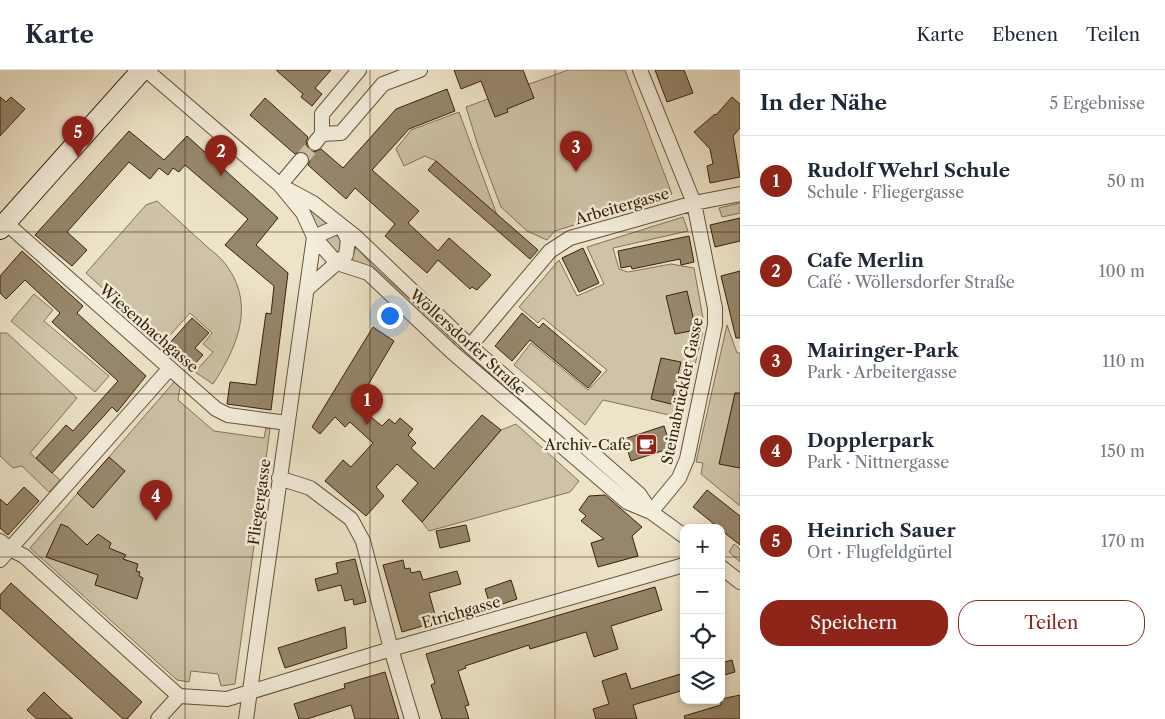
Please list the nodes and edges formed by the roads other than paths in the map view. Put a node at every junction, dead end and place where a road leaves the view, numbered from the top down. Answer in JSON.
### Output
{"nodes":[{"id":1,"x":144,"y":70,"type":"edge"},
{"id":2,"x":359,"y":70,"type":"edge"},
{"id":3,"x":420,"y":70,"type":"edge"},
{"id":4,"x":640,"y":70,"type":"edge"},
{"id":5,"x":301,"y":160,"type":"tunnel mouth"},
{"id":6,"x":280,"y":185,"type":"junction"},
{"id":7,"x":740,"y":194,"type":"edge"},
{"id":8,"x":694,"y":203,"type":"junction"},
{"id":9,"x":341,"y":225,"type":"junction"},
{"id":10,"x":3,"y":226,"type":"edge"},
{"id":11,"x":314,"y":237,"type":"junction"},
{"id":12,"x":337,"y":263,"type":"junction"},
{"id":13,"x":307,"y":289,"type":"junction"},
{"id":14,"x":470,"y":346,"type":"junction"},
{"id":15,"x":170,"y":368,"type":"junction"},
{"id":16,"x":287,"y":424,"type":"junction"},
{"id":17,"x":279,"y":478,"type":"junction"},
{"id":18,"x":651,"y":512,"type":"junction"},
{"id":19,"x":680,"y":533,"type":"edge"},
{"id":20,"x":5,"y":545,"type":"edge"},
{"id":21,"x":0,"y":560,"type":"edge"},
{"id":22,"x":680,"y":567,"type":"edge"},
{"id":23,"x":724,"y":569,"type":"edge"},
{"id":24,"x":740,"y":582,"type":"edge"},
{"id":25,"x":391,"y":649,"type":"junction"},
{"id":26,"x":249,"y":694,"type":"junction"},
{"id":27,"x":179,"y":696,"type":"junction"},
{"id":28,"x":158,"y":719,"type":"edge"},
{"id":29,"x":246,"y":719,"type":"edge"},
{"id":30,"x":412,"y":719,"type":"edge"}],
"edges":[{"from":1,"to":6,"type":"street","name":"Wöllersdorfer Straße"},
{"from":1,"to":10,"type":"street"},
{"from":2,"to":3,"type":"street"},
{"from":4,"to":8,"type":"street","name":"Steinabrückler Gasse"},
{"from":5,"to":6,"type":"street"},
{"from":6,"to":9,"type":"street","name":"Wöllersdorfer Straße"},
{"from":6,"to":11,"type":"street","name":"Wöllersdorfer Straße"},
{"from":7,"to":8,"type":"street","name":"Arbeitergasse"},
{"from":8,"to":14,"type":"street","name":"Arbeitergasse"},
{"from":8,"to":18,"type":"street","name":"Steinabrückler Gasse"},
{"from":9,"to":11,"type":"street"},
{"from":9,"to":12,"type":"street"},
{"from":9,"to":14,"type":"street","name":"Wöllersdorfer Straße"},
{"from":10,"to":15,"type":"street","name":"Wiesenbachgasse"},
{"from":11,"to":12,"type":"street","name":"Wöllersdorfer Straße"},
{"from":11,"to":13,"type":"street","name":"Fliegergasse"},
{"from":12,"to":13,"type":"street"},
{"from":12,"to":18,"type":"street","name":"Wöllersdorfer Straße"},
{"from":13,"to":16,"type":"street","name":"Fliegergasse"},
{"from":14,"to":18,"type":"street","name":"Wöllersdorfer Straße"},
{"from":15,"to":16,"type":"street","name":"Wiesenbachgasse"},
{"from":15,"to":20,"type":"street"},
{"from":16,"to":17,"type":"street","name":"Fliegergasse"},
{"from":17,"to":25,"type":"street"},
{"from":17,"to":26,"type":"street","name":"Fliegergasse"},
{"from":18,"to":19,"type":"street","name":"Wöllersdorfer Straße"},
{"from":20,"to":21,"type":"street"},
{"from":20,"to":27,"type":"street"},
{"from":22,"to":25,"type":"street","name":"Etrichgasse"},
{"from":23,"to":24,"type":"street"},
{"from":25,"to":26,"type":"street","name":"Etrichgasse"},
{"from":25,"to":30,"type":"street"},
{"from":26,"to":27,"type":"street","name":"Etrichgasse"},
{"from":26,"to":29,"type":"street","name":"Fliegergasse"},
{"from":27,"to":28,"type":"street"}]}
